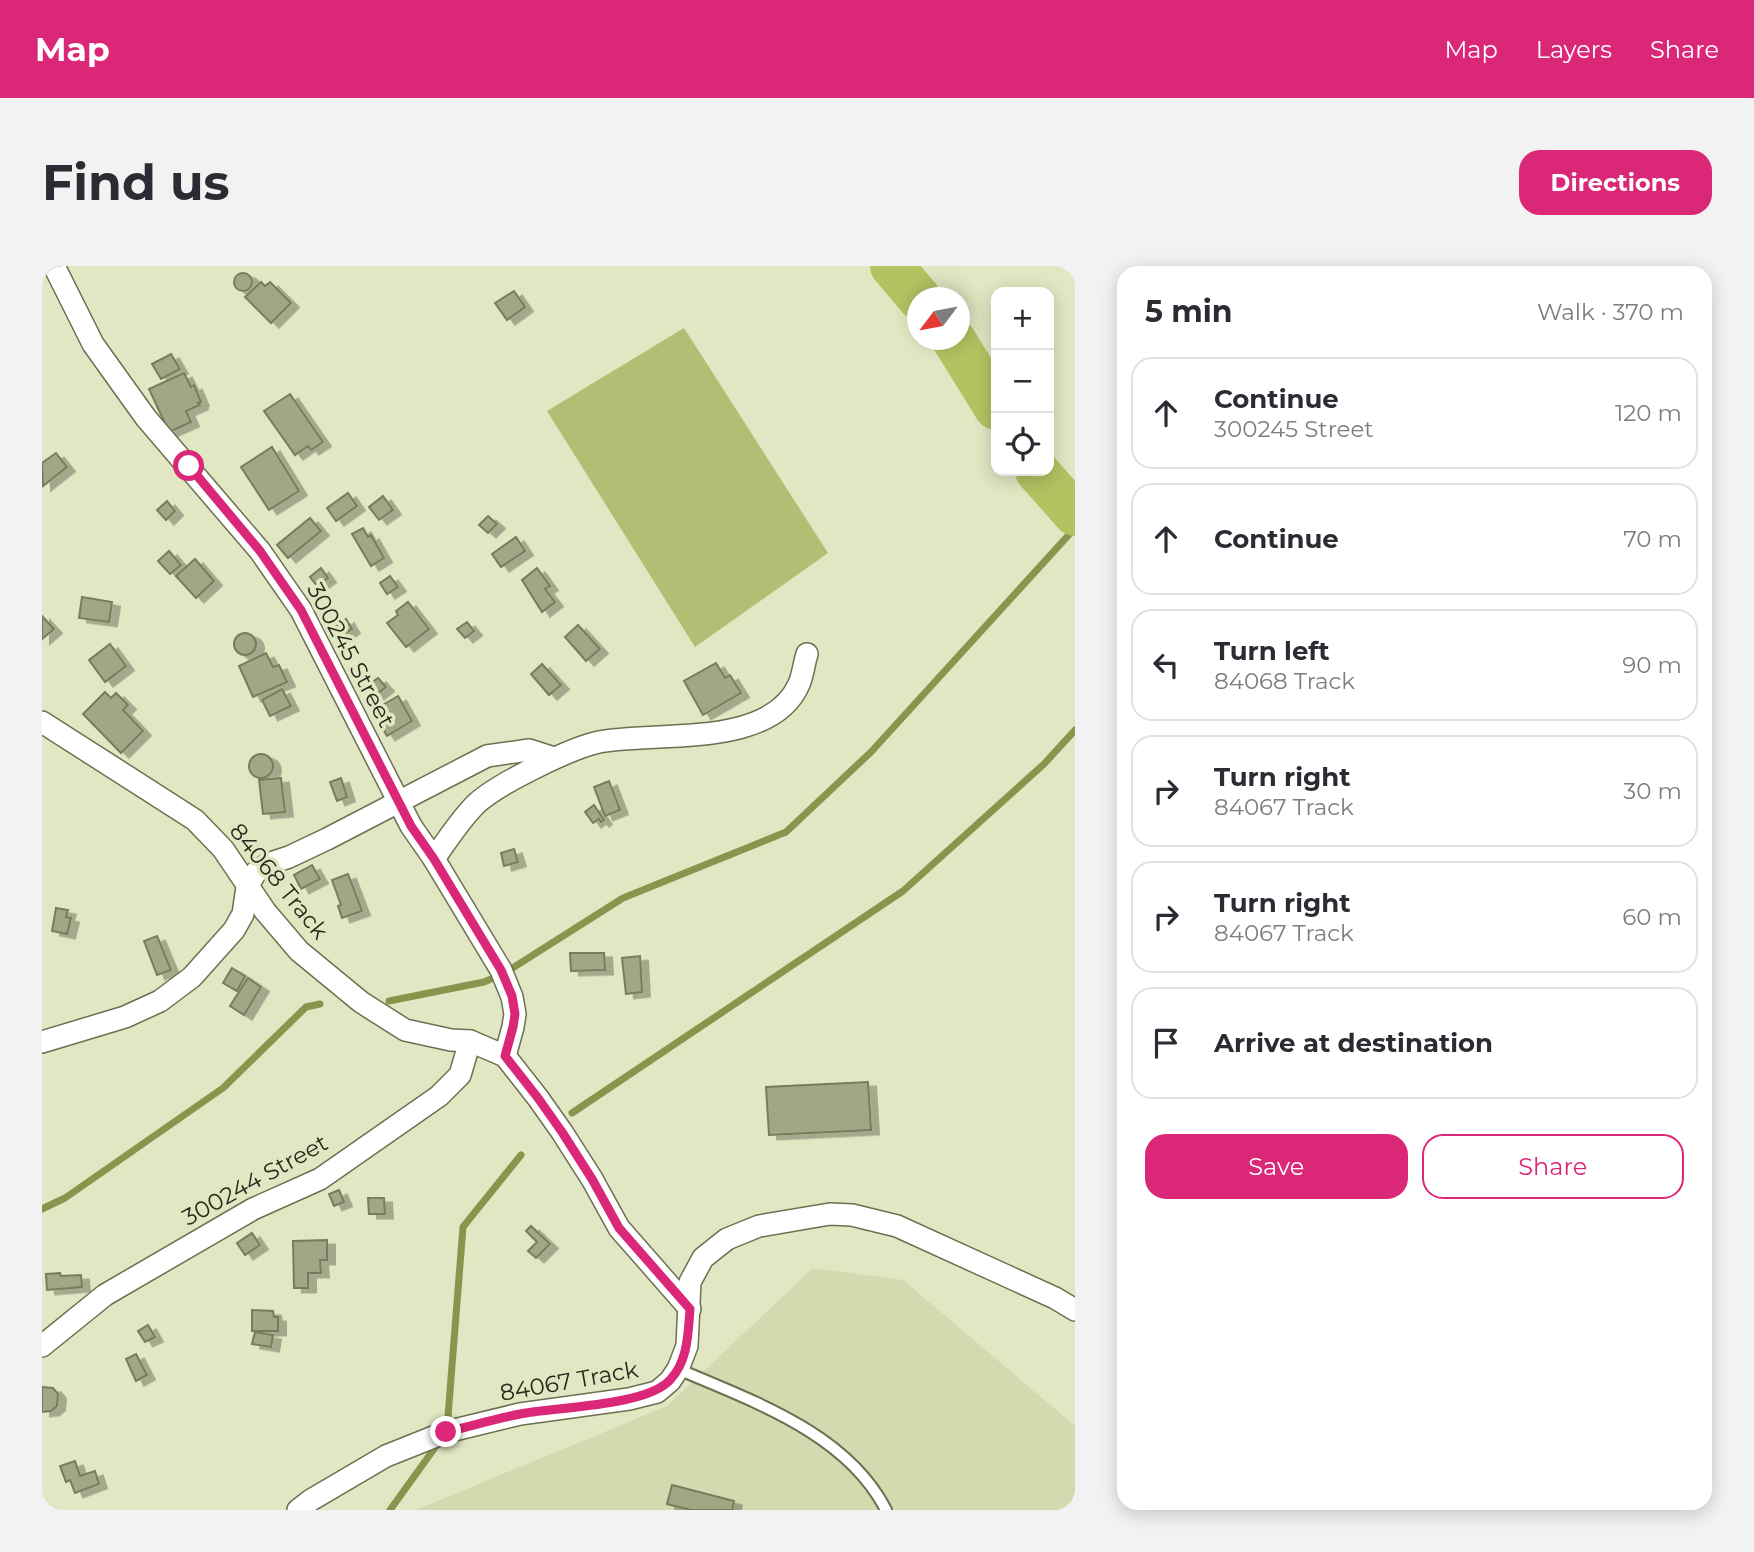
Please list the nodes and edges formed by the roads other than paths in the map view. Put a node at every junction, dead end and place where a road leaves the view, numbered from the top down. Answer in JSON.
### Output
{"nodes":[{"id":1,"x":54,"y":266,"type":"edge"},
{"id":2,"x":807,"y":653,"type":"dead end"},
{"id":3,"x":42,"y":722,"type":"edge"},
{"id":4,"x":554,"y":758,"type":"junction"},
{"id":5,"x":400,"y":801,"type":"junction"},
{"id":6,"x":434,"y":859,"type":"junction"},
{"id":7,"x":247,"y":887,"type":"junction"},
{"id":8,"x":470,"y":1041,"type":"junction"},
{"id":9,"x":42,"y":1042,"type":"edge"},
{"id":10,"x":505,"y":1056,"type":"junction"},
{"id":11,"x":690,"y":1309,"type":"junction"},
{"id":12,"x":1075,"y":1310,"type":"edge"},
{"id":13,"x":42,"y":1346,"type":"edge"},
{"id":14,"x":678,"y":1369,"type":"junction"},
{"id":15,"x":298,"y":1510,"type":"edge"},
{"id":16,"x":886,"y":1510,"type":"edge"}],
"edges":[{"from":1,"to":5,"type":"street","name":"300245 Street"},
{"from":2,"to":4,"type":"street"},
{"from":3,"to":7,"type":"street","name":"84068 Track"},
{"from":4,"to":5,"type":"street"},
{"from":4,"to":6,"type":"street"},
{"from":5,"to":6,"type":"street","name":"300245 Street"},
{"from":5,"to":7,"type":"street"},
{"from":6,"to":10,"type":"street","name":"300245 Street"},
{"from":7,"to":8,"type":"street","name":"84068 Track"},
{"from":7,"to":9,"type":"street"},
{"from":8,"to":10,"type":"street","name":"84068 Track"},
{"from":8,"to":13,"type":"street","name":"300244 Street"},
{"from":10,"to":11,"type":"street","name":"84068 Track"},
{"from":11,"to":12,"type":"street","name":"84067 Track"},
{"from":11,"to":14,"type":"street","name":"84067 Track"},
{"from":14,"to":15,"type":"street","name":"84067 Track"},
{"from":14,"to":16,"type":"lane"}]}
